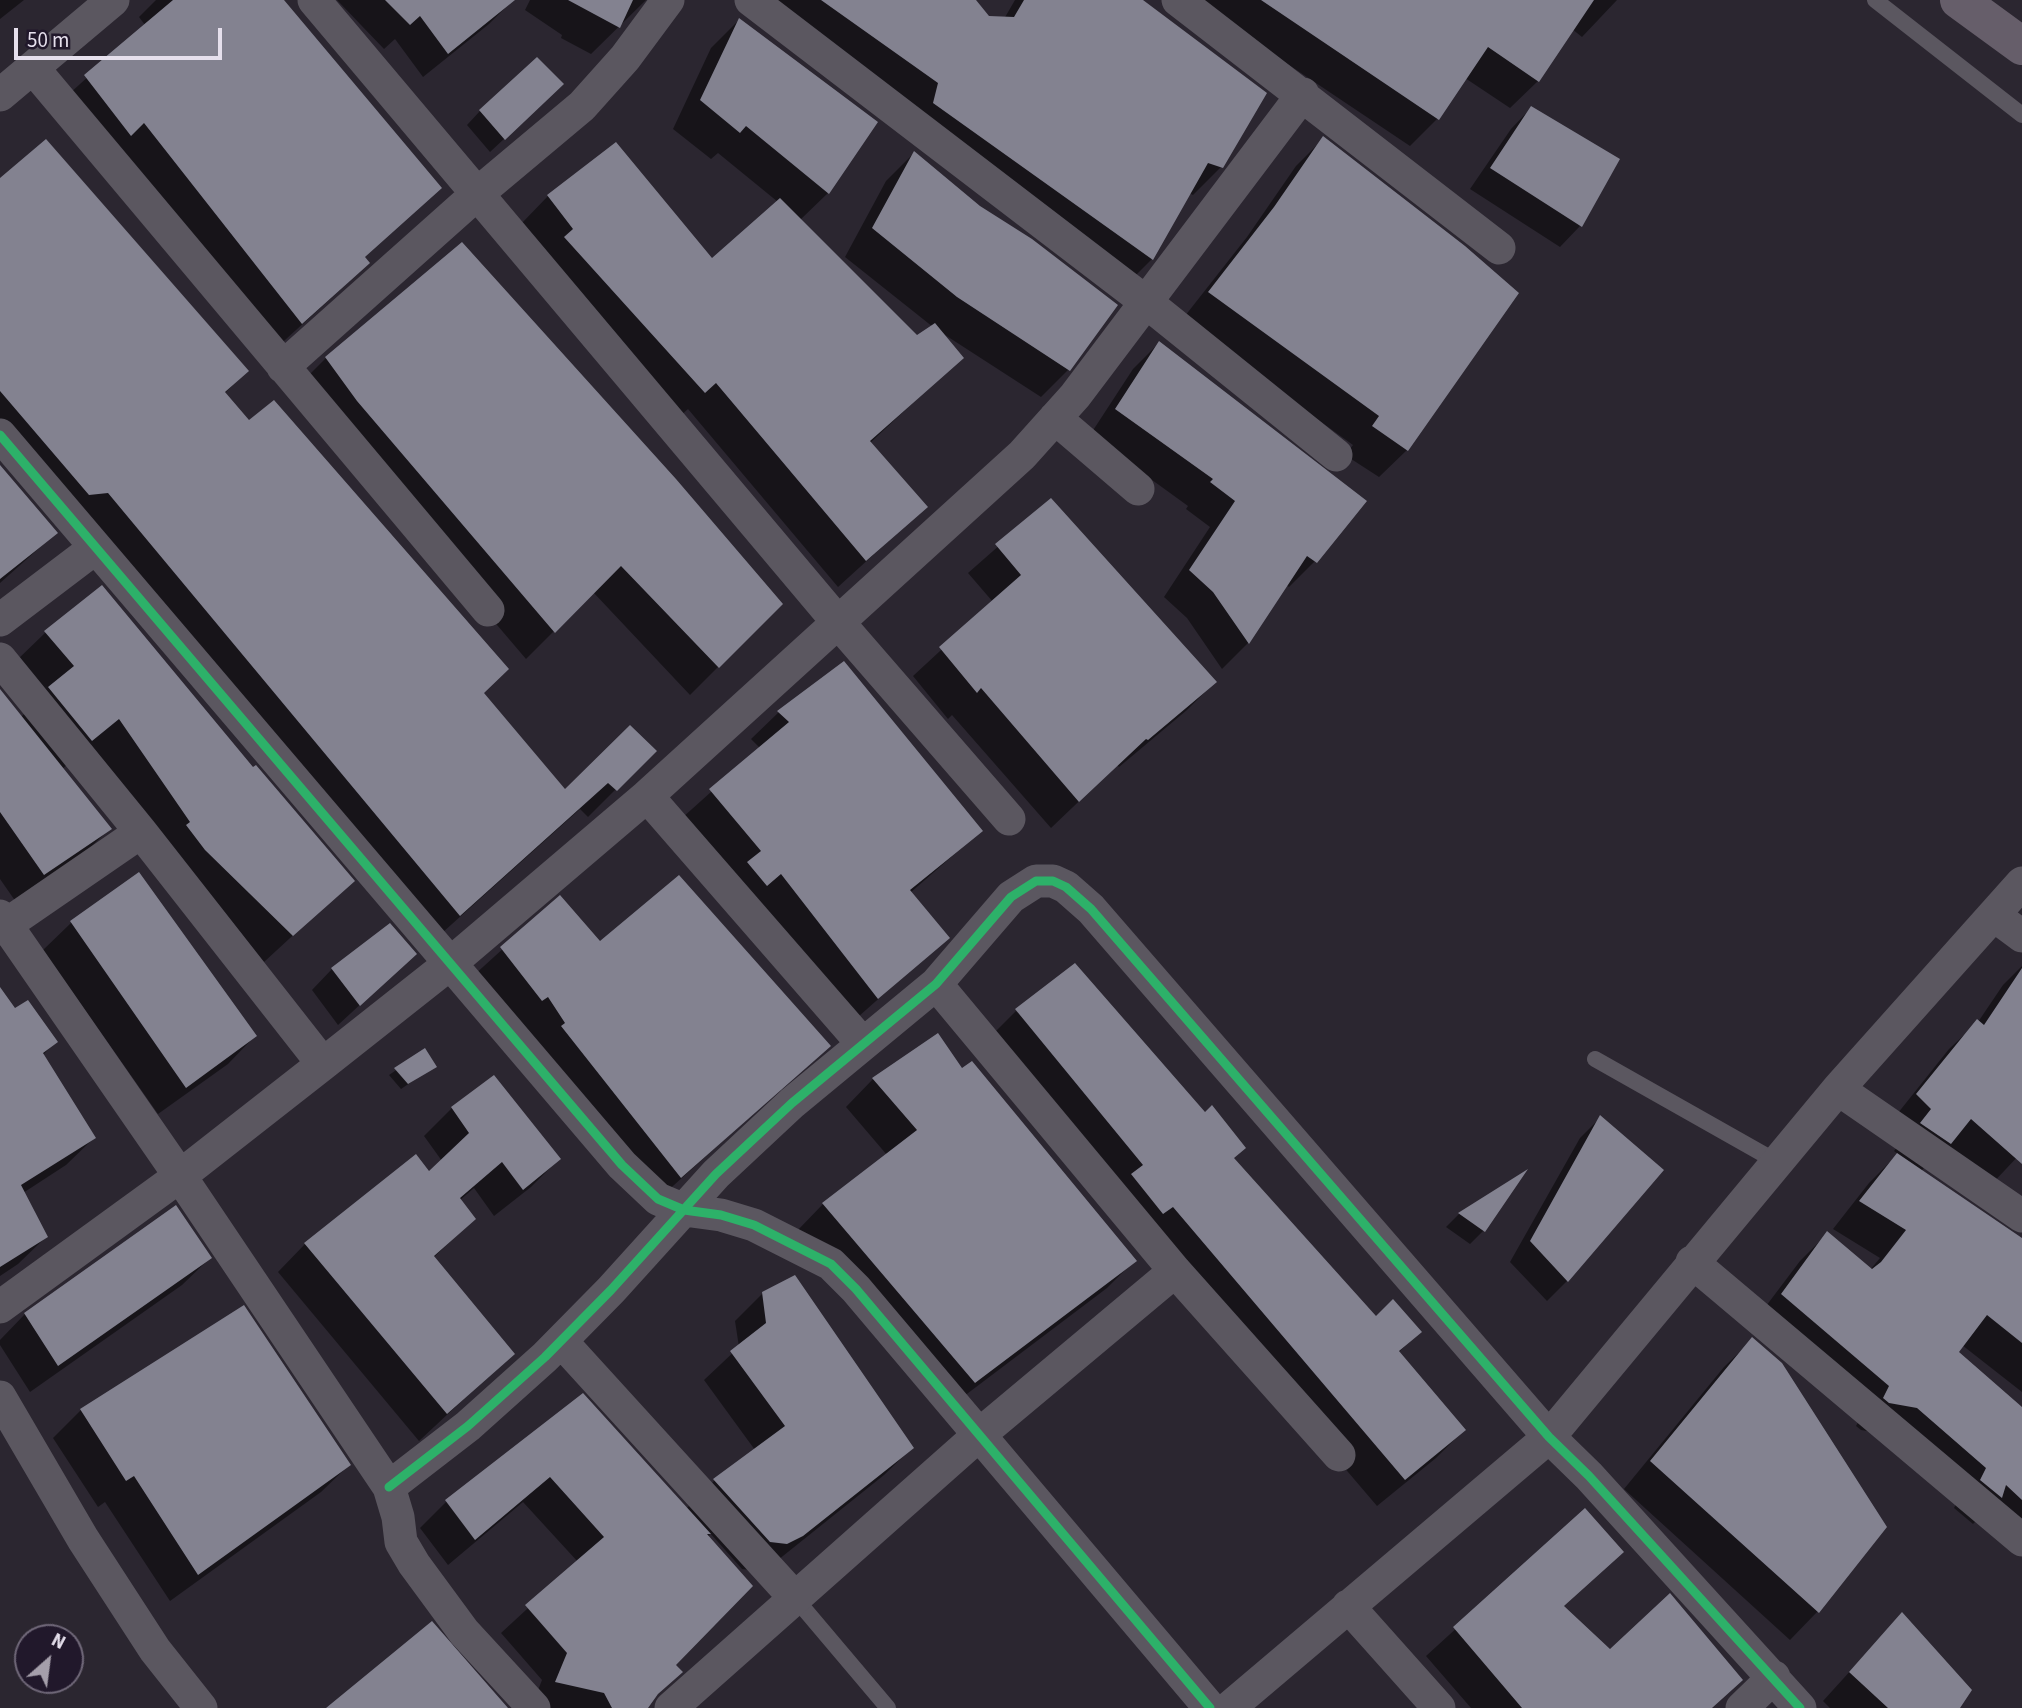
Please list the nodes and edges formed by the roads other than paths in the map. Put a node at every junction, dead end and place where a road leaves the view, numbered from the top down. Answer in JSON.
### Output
{"nodes":[{"id":1,"x":113,"y":0,"type":"edge"},
{"id":2,"x":314,"y":0,"type":"edge"},
{"id":3,"x":668,"y":0,"type":"edge"},
{"id":4,"x":751,"y":0,"type":"edge"},
{"id":5,"x":1178,"y":0,"type":"edge"},
{"id":6,"x":1875,"y":0,"type":"edge"},
{"id":7,"x":1959,"y":0,"type":"edge"},
{"id":8,"x":2022,"y":46,"type":"edge"},
{"id":9,"x":33,"y":68,"type":"junction"},
{"id":10,"x":1303,"y":94,"type":"junction"},
{"id":11,"x":0,"y":95,"type":"edge"},
{"id":12,"x":2022,"y":115,"type":"edge"},
{"id":13,"x":477,"y":194,"type":"junction"},
{"id":14,"x":1499,"y":248,"type":"dead end"},
{"id":15,"x":1146,"y":302,"type":"junction"},
{"id":16,"x":283,"y":367,"type":"junction"},
{"id":17,"x":1055,"y":418,"type":"junction"},
{"id":18,"x":0,"y":435,"type":"edge"},
{"id":19,"x":1336,"y":455,"type":"dead end"},
{"id":20,"x":1138,"y":489,"type":"dead end"},
{"id":21,"x":95,"y":548,"type":"junction"},
{"id":22,"x":488,"y":610,"type":"dead end"},
{"id":23,"x":0,"y":620,"type":"edge"},
{"id":24,"x":837,"y":621,"type":"junction"},
{"id":25,"x":0,"y":659,"type":"edge"},
{"id":26,"x":647,"y":796,"type":"junction"},
{"id":27,"x":1009,"y":819,"type":"dead end"},
{"id":28,"x":141,"y":832,"type":"junction"},
{"id":29,"x":2022,"y":883,"type":"edge"},
{"id":30,"x":1995,"y":916,"type":"junction"},
{"id":31,"x":2,"y":923,"type":"edge"},
{"id":32,"x":2022,"y":936,"type":"edge"},
{"id":33,"x":452,"y":962,"type":"junction"},
{"id":34,"x":936,"y":984,"type":"junction"},
{"id":35,"x":863,"y":1044,"type":"junction"},
{"id":36,"x":1595,"y":1059,"type":"dead end"},
{"id":37,"x":323,"y":1064,"type":"junction"},
{"id":38,"x":1838,"y":1089,"type":"junction"},
{"id":39,"x":1779,"y":1163,"type":"junction"},
{"id":40,"x":180,"y":1176,"type":"junction"},
{"id":41,"x":684,"y":1210,"type":"junction"},
{"id":42,"x":2022,"y":1216,"type":"edge"},
{"id":43,"x":1692,"y":1262,"type":"junction"},
{"id":44,"x":1175,"y":1271,"type":"junction"},
{"id":45,"x":0,"y":1307,"type":"edge"},
{"id":46,"x":561,"y":1341,"type":"junction"},
{"id":47,"x":0,"y":1397,"type":"edge"},
{"id":48,"x":979,"y":1435,"type":"junction"},
{"id":49,"x":1549,"y":1437,"type":"junction"},
{"id":50,"x":1339,"y":1455,"type":"dead end"},
{"id":51,"x":389,"y":1487,"type":"junction"},
{"id":52,"x":2022,"y":1540,"type":"edge"},
{"id":53,"x":795,"y":1598,"type":"junction"},
{"id":54,"x":1348,"y":1606,"type":"junction"},
{"id":55,"x":1774,"y":1677,"type":"junction"},
{"id":56,"x":201,"y":1708,"type":"edge"},
{"id":57,"x":534,"y":1708,"type":"edge"},
{"id":58,"x":671,"y":1708,"type":"edge"},
{"id":59,"x":888,"y":1708,"type":"edge"},
{"id":60,"x":1210,"y":1708,"type":"edge"},
{"id":61,"x":1229,"y":1708,"type":"edge"},
{"id":62,"x":1439,"y":1708,"type":"edge"},
{"id":63,"x":1742,"y":1708,"type":"edge"},
{"id":64,"x":1800,"y":1708,"type":"edge"}],
"edges":[{"from":1,"to":9,"type":"street"},
{"from":2,"to":13,"type":"street"},
{"from":3,"to":13,"type":"street"},
{"from":4,"to":15,"type":"street"},
{"from":5,"to":10,"type":"street"},
{"from":6,"to":12,"type":"lane"},
{"from":7,"to":8,"type":"highway"},
{"from":9,"to":11,"type":"street"},
{"from":9,"to":16,"type":"street"},
{"from":10,"to":14,"type":"street"},
{"from":10,"to":15,"type":"street"},
{"from":13,"to":16,"type":"street"},
{"from":13,"to":24,"type":"street"},
{"from":15,"to":17,"type":"street"},
{"from":15,"to":19,"type":"street"},
{"from":16,"to":22,"type":"street"},
{"from":17,"to":20,"type":"street"},
{"from":17,"to":24,"type":"street"},
{"from":18,"to":21,"type":"street"},
{"from":21,"to":23,"type":"street"},
{"from":21,"to":33,"type":"street"},
{"from":24,"to":26,"type":"street"},
{"from":24,"to":27,"type":"street"},
{"from":25,"to":28,"type":"street"},
{"from":26,"to":33,"type":"street"},
{"from":26,"to":35,"type":"street"},
{"from":28,"to":31,"type":"street"},
{"from":28,"to":37,"type":"street"},
{"from":29,"to":30,"type":"street"},
{"from":30,"to":32,"type":"street"},
{"from":30,"to":38,"type":"street"},
{"from":31,"to":40,"type":"street"},
{"from":33,"to":37,"type":"street"},
{"from":33,"to":41,"type":"street"},
{"from":34,"to":35,"type":"street"},
{"from":34,"to":44,"type":"street"},
{"from":34,"to":49,"type":"street"},
{"from":35,"to":41,"type":"street"},
{"from":36,"to":39,"type":"lane"},
{"from":37,"to":40,"type":"street"},
{"from":38,"to":39,"type":"street"},
{"from":38,"to":42,"type":"street"},
{"from":39,"to":43,"type":"street"},
{"from":40,"to":45,"type":"street"},
{"from":40,"to":51,"type":"street"},
{"from":41,"to":46,"type":"street"},
{"from":41,"to":48,"type":"street"},
{"from":43,"to":49,"type":"street"},
{"from":43,"to":52,"type":"street"},
{"from":44,"to":48,"type":"street"},
{"from":44,"to":50,"type":"street"},
{"from":46,"to":51,"type":"street"},
{"from":46,"to":53,"type":"street"},
{"from":47,"to":56,"type":"street"},
{"from":48,"to":53,"type":"street"},
{"from":48,"to":60,"type":"street"},
{"from":49,"to":54,"type":"street"},
{"from":49,"to":55,"type":"street"},
{"from":51,"to":57,"type":"street"},
{"from":53,"to":58,"type":"street"},
{"from":53,"to":59,"type":"lane"},
{"from":54,"to":61,"type":"street"},
{"from":54,"to":62,"type":"street"},
{"from":55,"to":63,"type":"street"},
{"from":55,"to":64,"type":"street"}]}
